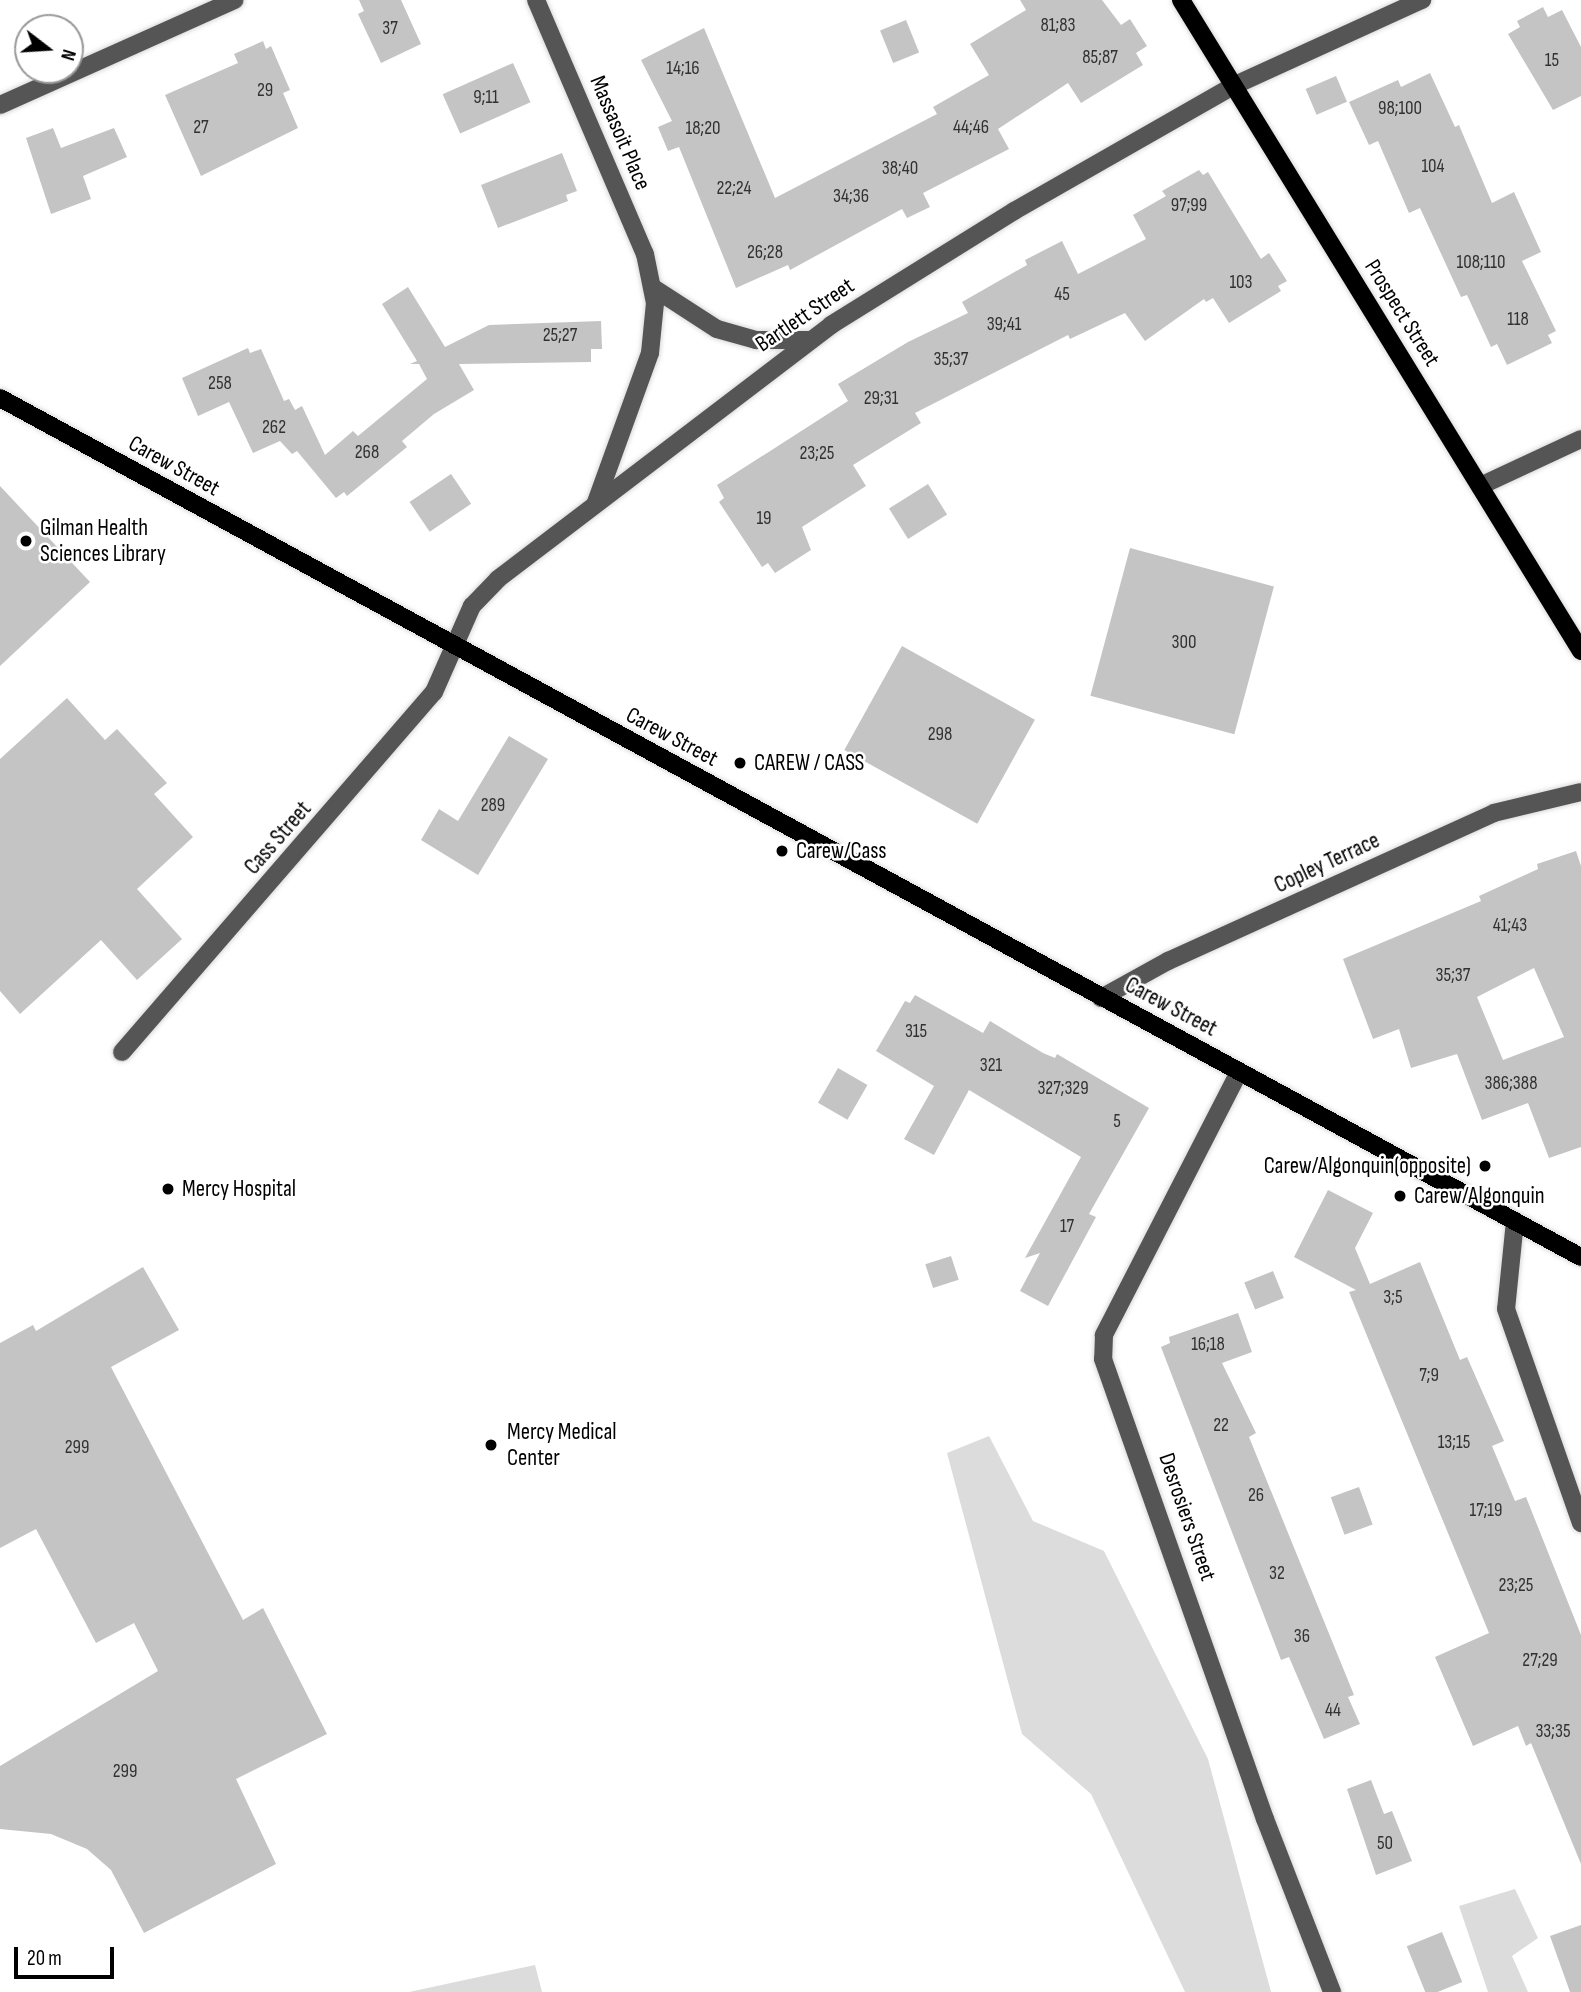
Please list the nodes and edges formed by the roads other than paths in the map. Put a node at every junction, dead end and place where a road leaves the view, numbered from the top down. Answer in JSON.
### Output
{"nodes":[{"id":1,"x":235,"y":0,"type":"edge"},
{"id":2,"x":536,"y":0,"type":"edge"},
{"id":3,"x":1181,"y":0,"type":"edge"},
{"id":4,"x":1422,"y":0,"type":"edge"},
{"id":5,"x":1233,"y":86,"type":"junction"},
{"id":6,"x":0,"y":105,"type":"edge"},
{"id":7,"x":652,"y":287,"type":"junction"},
{"id":8,"x":810,"y":340,"type":"junction"},
{"id":9,"x":0,"y":398,"type":"edge"},
{"id":10,"x":1581,"y":439,"type":"edge"},
{"id":11,"x":1480,"y":486,"type":"junction"},
{"id":12,"x":596,"y":502,"type":"junction"},
{"id":13,"x":457,"y":648,"type":"junction"},
{"id":14,"x":1581,"y":651,"type":"edge"},
{"id":15,"x":1581,"y":792,"type":"edge"},
{"id":16,"x":1101,"y":998,"type":"junction"},
{"id":17,"x":122,"y":1052,"type":"dead end"},
{"id":18,"x":1239,"y":1072,"type":"junction"},
{"id":19,"x":1516,"y":1221,"type":"junction"},
{"id":20,"x":1581,"y":1257,"type":"edge"},
{"id":21,"x":1581,"y":1522,"type":"edge"},
{"id":22,"x":1332,"y":1992,"type":"edge"}],
"edges":[{"from":1,"to":6,"type":"street"},
{"from":2,"to":7,"type":"street","name":"Massasoit Place"},
{"from":3,"to":5,"type":"main road","name":"Prospect Street"},
{"from":4,"to":5,"type":"street","name":"Bartlett Street"},
{"from":5,"to":8,"type":"street","name":"Bartlett Street"},
{"from":5,"to":11,"type":"main road","name":"Prospect Street"},
{"from":7,"to":8,"type":"street"},
{"from":7,"to":12,"type":"street","name":"Massasoit Place"},
{"from":8,"to":12,"type":"street","name":"Bartlett Street"},
{"from":9,"to":13,"type":"main road","name":"Carew Street"},
{"from":10,"to":11,"type":"street"},
{"from":11,"to":14,"type":"main road","name":"Prospect Street"},
{"from":12,"to":13,"type":"street","name":"Bartlett Street"},
{"from":13,"to":16,"type":"main road","name":"Carew Street"},
{"from":13,"to":17,"type":"street","name":"Cass Street"},
{"from":15,"to":16,"type":"street","name":"Copley Terrace"},
{"from":16,"to":18,"type":"main road","name":"Carew Street"},
{"from":18,"to":19,"type":"main road","name":"Carew Street"},
{"from":18,"to":22,"type":"street","name":"Desrosiers Street"},
{"from":19,"to":20,"type":"main road","name":"Carew Street"},
{"from":19,"to":21,"type":"street"}]}
